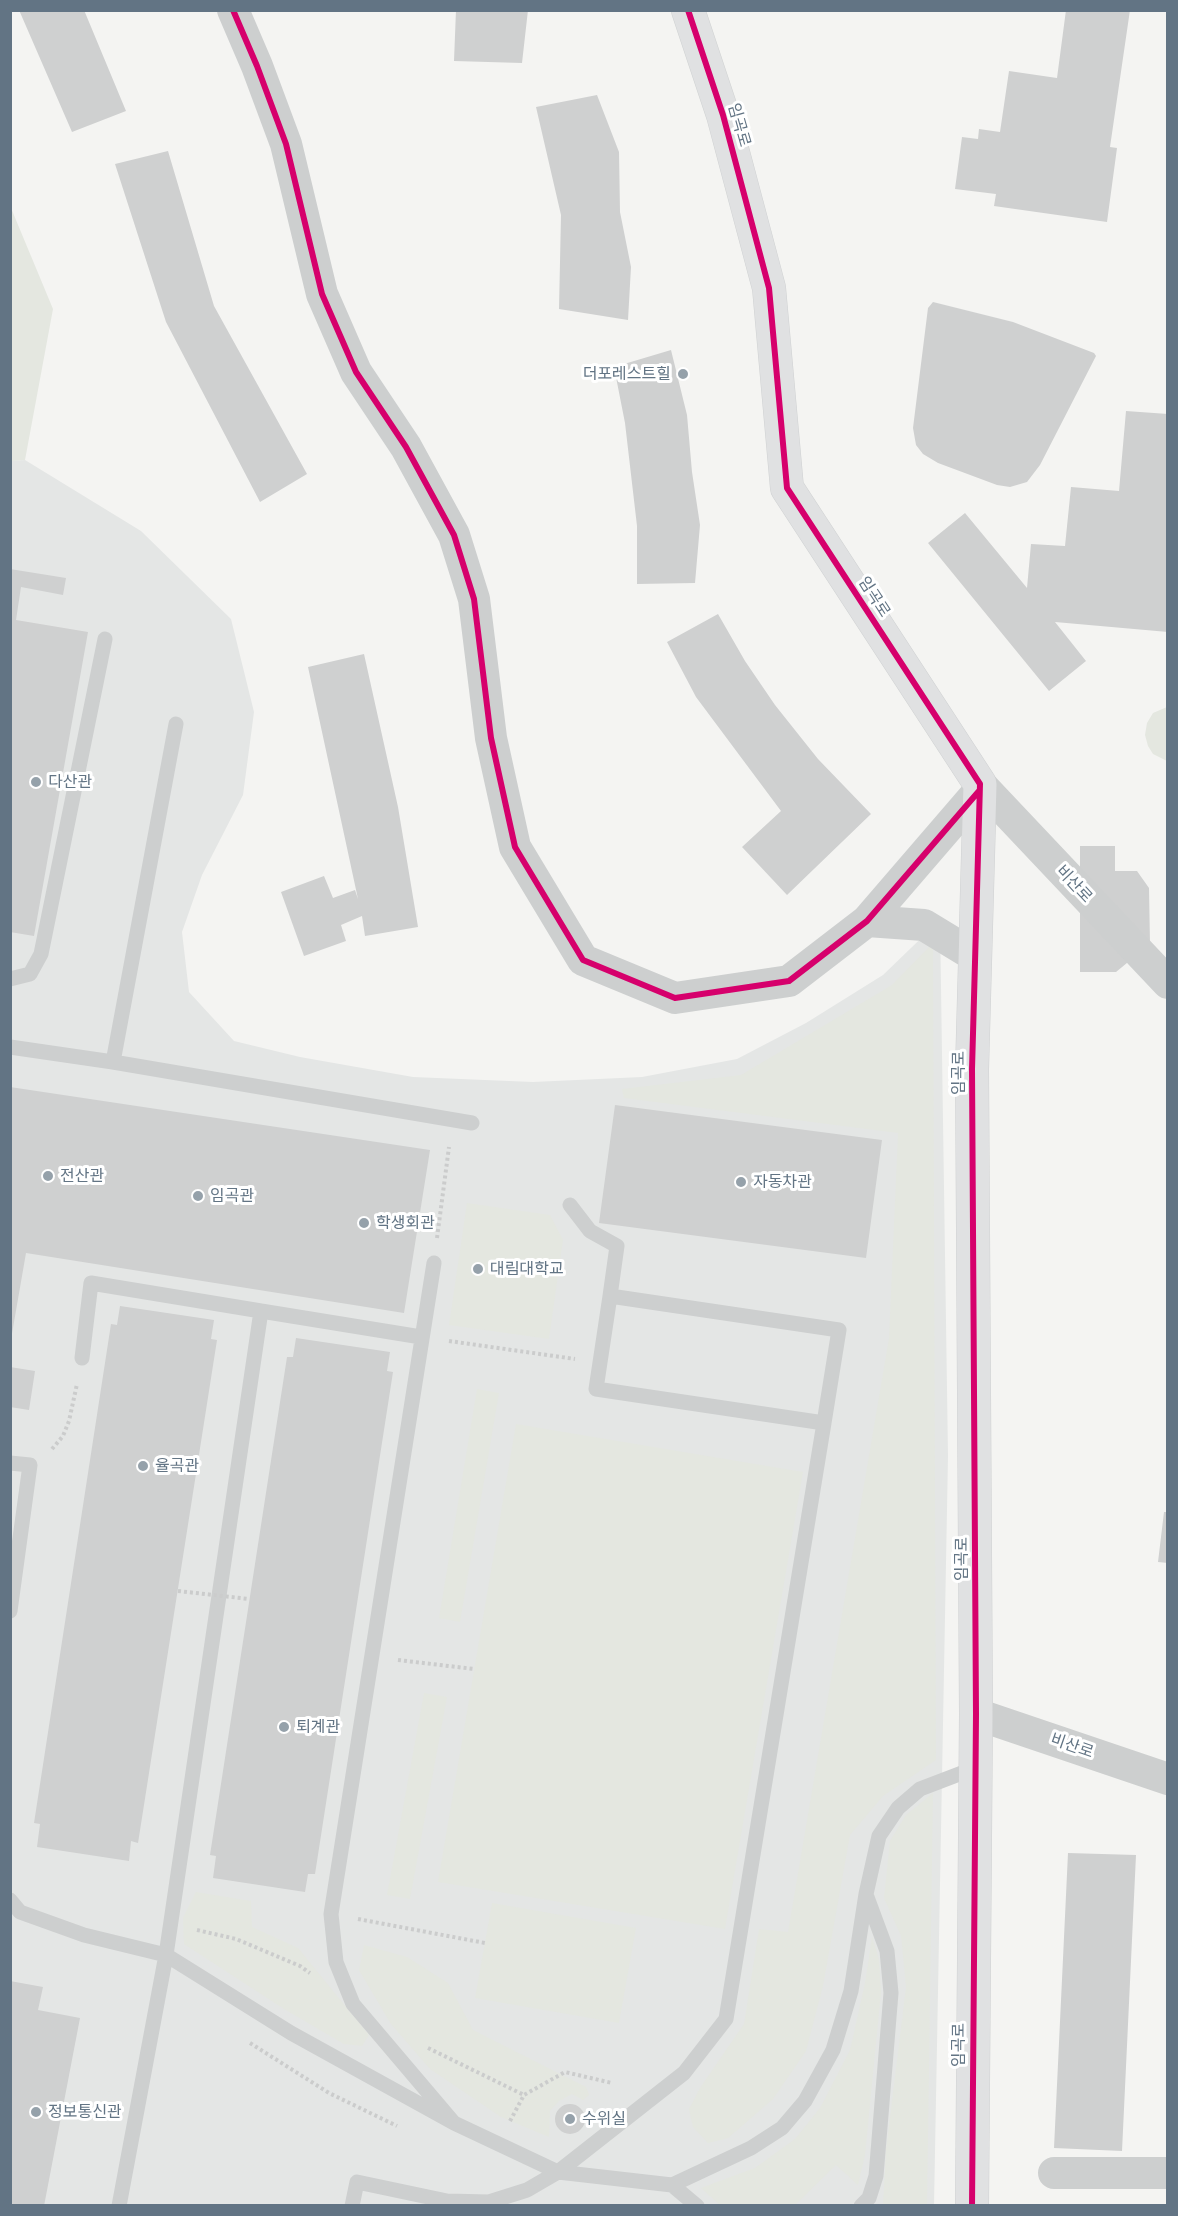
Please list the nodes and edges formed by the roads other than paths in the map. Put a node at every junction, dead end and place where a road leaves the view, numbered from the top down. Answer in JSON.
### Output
{"nodes":[{"id":1,"x":233,"y":10,"type":"edge"},
{"id":2,"x":688,"y":10,"type":"edge"},
{"id":3,"x":105,"y":639,"type":"dead end"},
{"id":4,"x":176,"y":724,"type":"dead end"},
{"id":5,"x":979,"y":788,"type":"junction"},
{"id":6,"x":867,"y":921,"type":"junction"},
{"id":7,"x":975,"y":956,"type":"junction"},
{"id":8,"x":10,"y":980,"type":"edge"},
{"id":9,"x":1167,"y":983,"type":"edge"},
{"id":10,"x":10,"y":1047,"type":"edge"},
{"id":11,"x":113,"y":1062,"type":"junction"},
{"id":12,"x":472,"y":1124,"type":"dead end"},
{"id":13,"x":570,"y":1204,"type":"dead end"},
{"id":14,"x":434,"y":1263,"type":"road end"},
{"id":15,"x":610,"y":1296,"type":"junction"},
{"id":16,"x":261,"y":1311,"type":"junction"},
{"id":17,"x":421,"y":1336,"type":"junction"},
{"id":18,"x":82,"y":1358,"type":"road end"},
{"id":19,"x":824,"y":1423,"type":"junction"},
{"id":20,"x":10,"y":1463,"type":"edge"},
{"id":21,"x":10,"y":1611,"type":"edge"},
{"id":22,"x":976,"y":1714,"type":"junction"},
{"id":23,"x":975,"y":1768,"type":"junction"},
{"id":24,"x":1167,"y":1779,"type":"edge"},
{"id":25,"x":866,"y":1894,"type":"junction"},
{"id":26,"x":10,"y":1900,"type":"edge"},
{"id":27,"x":166,"y":1955,"type":"junction"},
{"id":28,"x":454,"y":2124,"type":"junction"},
{"id":29,"x":558,"y":2172,"type":"junction"},
{"id":30,"x":1054,"y":2173,"type":"dead end"},
{"id":31,"x":1167,"y":2173,"type":"edge"},
{"id":32,"x":672,"y":2185,"type":"junction"},
{"id":33,"x":446,"y":2203,"type":"edge"},
{"id":34,"x":119,"y":2205,"type":"edge"},
{"id":35,"x":352,"y":2205,"type":"edge"},
{"id":36,"x":698,"y":2205,"type":"edge"},
{"id":37,"x":861,"y":2205,"type":"edge"},
{"id":38,"x":972,"y":2205,"type":"edge"}],
"edges":[{"from":1,"to":6,"type":"street"},
{"from":2,"to":5,"type":"street","name":"임곡로"},
{"from":3,"to":8,"type":"lane"},
{"from":4,"to":11,"type":"lane"},
{"from":5,"to":6,"type":"street"},
{"from":5,"to":7,"type":"street","name":"임곡로"},
{"from":5,"to":9,"type":"street","name":"비산로"},
{"from":6,"to":7,"type":"street"},
{"from":7,"to":22,"type":"street","name":"임곡로"},
{"from":10,"to":11,"type":"lane"},
{"from":11,"to":12,"type":"lane"},
{"from":13,"to":15,"type":"lane"},
{"from":14,"to":17,"type":"lane"},
{"from":15,"to":19,"type":"lane"},
{"from":15,"to":19,"type":"lane"},
{"from":16,"to":17,"type":"lane"},
{"from":16,"to":18,"type":"lane"},
{"from":16,"to":27,"type":"lane"},
{"from":17,"to":28,"type":"lane"},
{"from":19,"to":29,"type":"lane"},
{"from":20,"to":21,"type":"lane"},
{"from":22,"to":23,"type":"street","name":"임곡로"},
{"from":22,"to":24,"type":"street","name":"비산로"},
{"from":23,"to":25,"type":"lane"},
{"from":23,"to":38,"type":"street","name":"임곡로"},
{"from":25,"to":32,"type":"lane"},
{"from":25,"to":37,"type":"lane"},
{"from":26,"to":27,"type":"lane"},
{"from":27,"to":28,"type":"lane"},
{"from":27,"to":34,"type":"lane"},
{"from":28,"to":29,"type":"lane"},
{"from":29,"to":32,"type":"lane"},
{"from":29,"to":33,"type":"lane"},
{"from":30,"to":31,"type":"street"},
{"from":32,"to":36,"type":"lane"},
{"from":33,"to":35,"type":"lane"}]}
